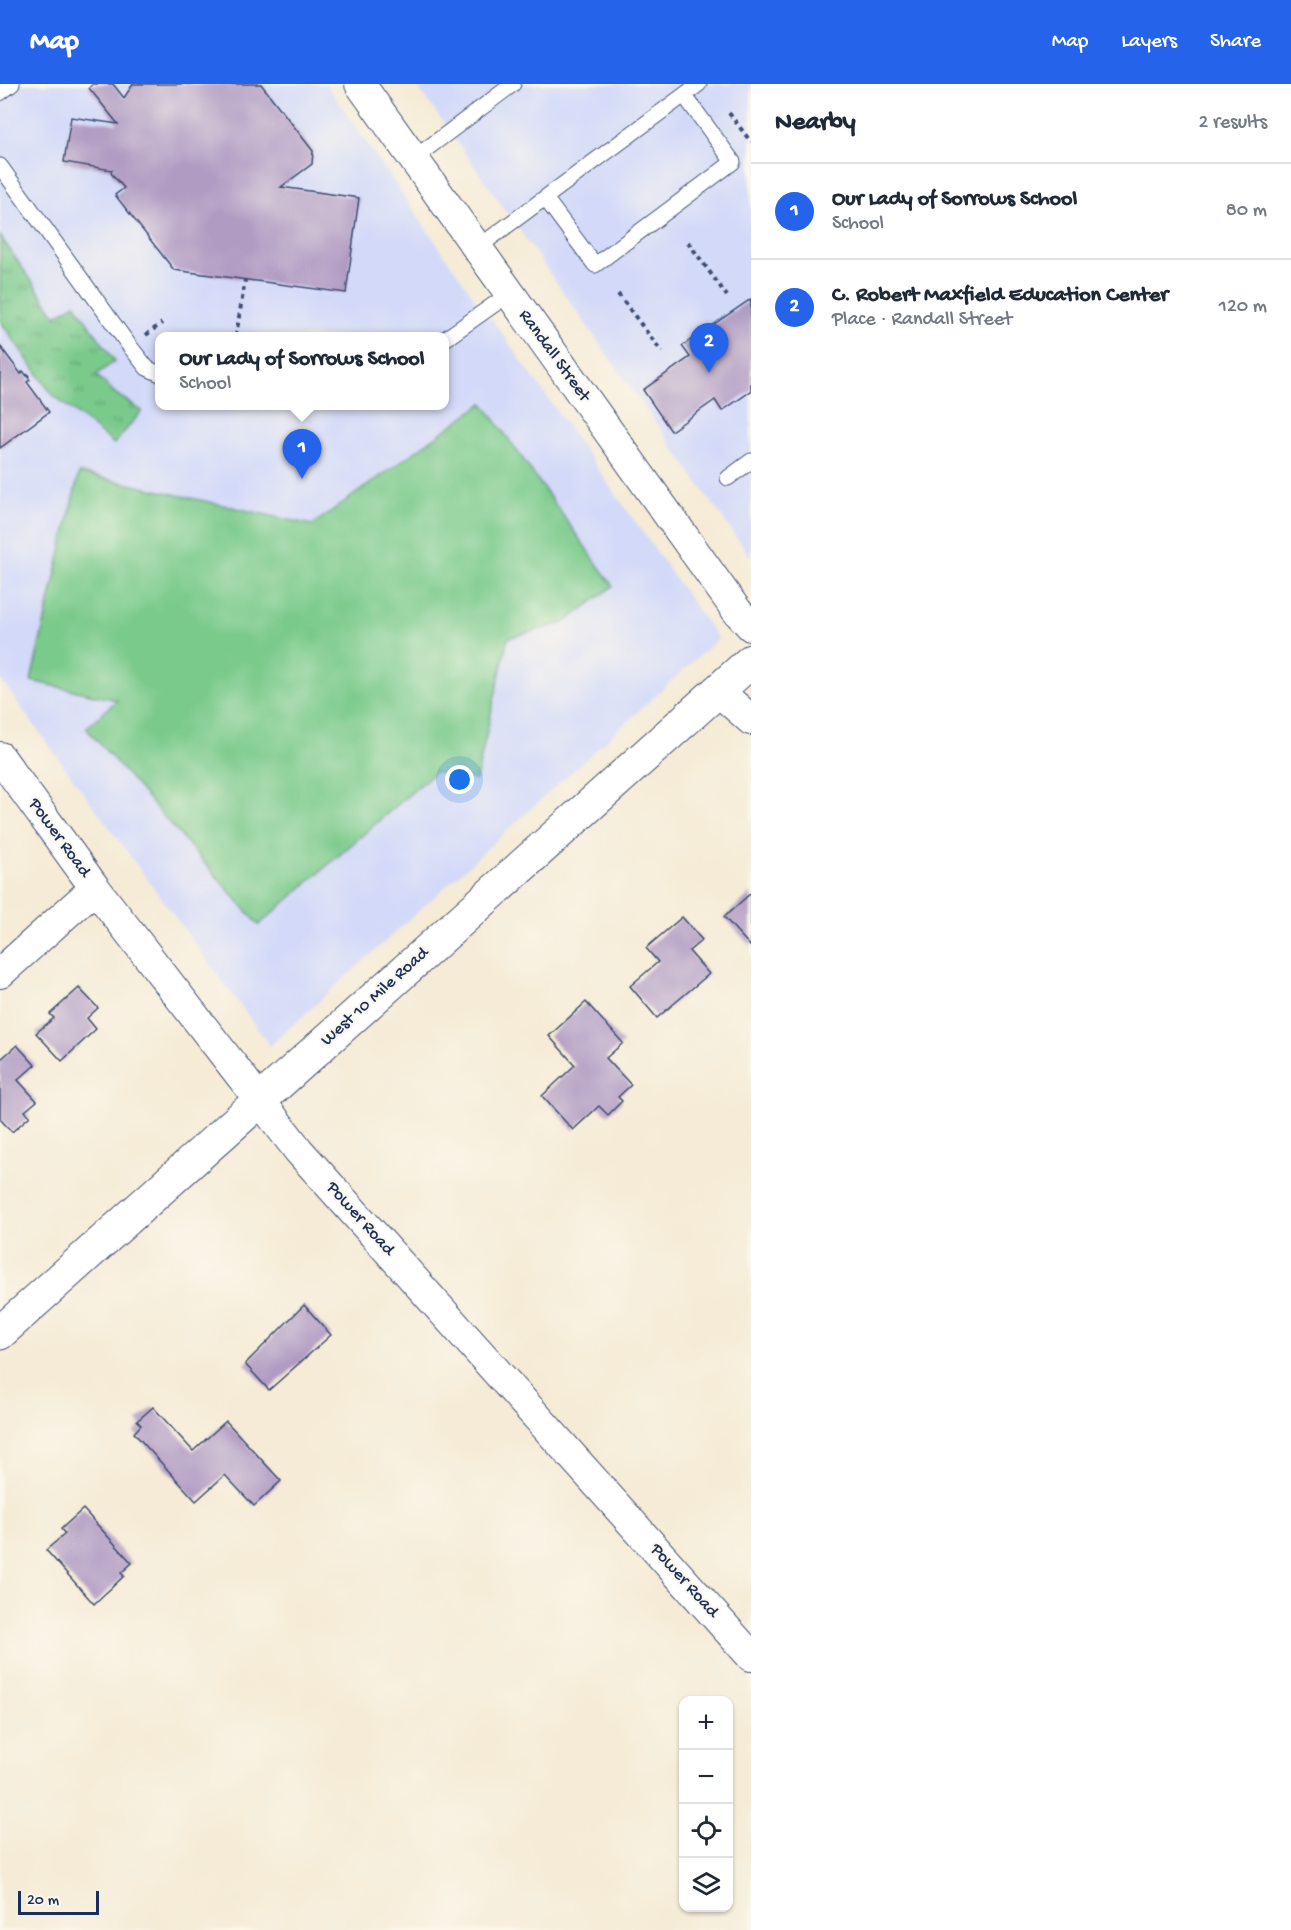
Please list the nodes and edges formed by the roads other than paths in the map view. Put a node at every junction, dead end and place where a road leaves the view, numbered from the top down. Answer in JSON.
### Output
{"nodes":[{"id":1,"x":12,"y":84,"type":"edge"},
{"id":2,"x":360,"y":84,"type":"edge"},
{"id":3,"x":513,"y":84,"type":"edge"},
{"id":4,"x":699,"y":84,"type":"edge"},
{"id":5,"x":0,"y":93,"type":"edge"},
{"id":6,"x":684,"y":95,"type":"junction"},
{"id":7,"x":413,"y":159,"type":"junction"},
{"id":8,"x":0,"y":166,"type":"edge"},
{"id":9,"x":545,"y":198,"type":"junction"},
{"id":10,"x":477,"y":248,"type":"junction"},
{"id":11,"x":509,"y":294,"type":"junction"},
{"id":12,"x":449,"y":336,"type":"edge"},
{"id":13,"x":155,"y":372,"type":"edge"},
{"id":14,"x":751,"y":461,"type":"edge"},
{"id":15,"x":728,"y":478,"type":"dead end"},
{"id":16,"x":751,"y":626,"type":"edge"},
{"id":17,"x":751,"y":661,"type":"edge"},
{"id":18,"x":717,"y":690,"type":"junction"},
{"id":19,"x":751,"y":720,"type":"edge"},
{"id":20,"x":0,"y":757,"type":"edge"},
{"id":21,"x":95,"y":888,"type":"junction"},
{"id":22,"x":0,"y":973,"type":"edge"},
{"id":23,"x":259,"y":1101,"type":"junction"},
{"id":24,"x":0,"y":1333,"type":"edge"},
{"id":25,"x":751,"y":1656,"type":"edge"}],
"edges":[{"from":1,"to":5,"type":"lane"},
{"from":2,"to":7,"type":"street","name":"Randall Street"},
{"from":3,"to":7,"type":"lane"},
{"from":4,"to":6,"type":"lane"},
{"from":6,"to":9,"type":"lane"},
{"from":6,"to":9,"type":"lane"},
{"from":7,"to":10,"type":"street","name":"Randall Street"},
{"from":8,"to":13,"type":"lane"},
{"from":9,"to":10,"type":"lane"},
{"from":10,"to":11,"type":"street","name":"Randall Street"},
{"from":11,"to":12,"type":"lane"},
{"from":11,"to":16,"type":"street","name":"Randall Street"},
{"from":14,"to":15,"type":"lane"},
{"from":17,"to":18,"type":"street","name":"West 10 Mile Road"},
{"from":18,"to":19,"type":"street"},
{"from":18,"to":23,"type":"street","name":"West 10 Mile Road"},
{"from":20,"to":21,"type":"street","name":"Power Road"},
{"from":21,"to":22,"type":"street"},
{"from":21,"to":23,"type":"street","name":"Power Road"},
{"from":23,"to":24,"type":"street","name":"West 10 Mile Road"},
{"from":23,"to":25,"type":"street","name":"Power Road"}]}
